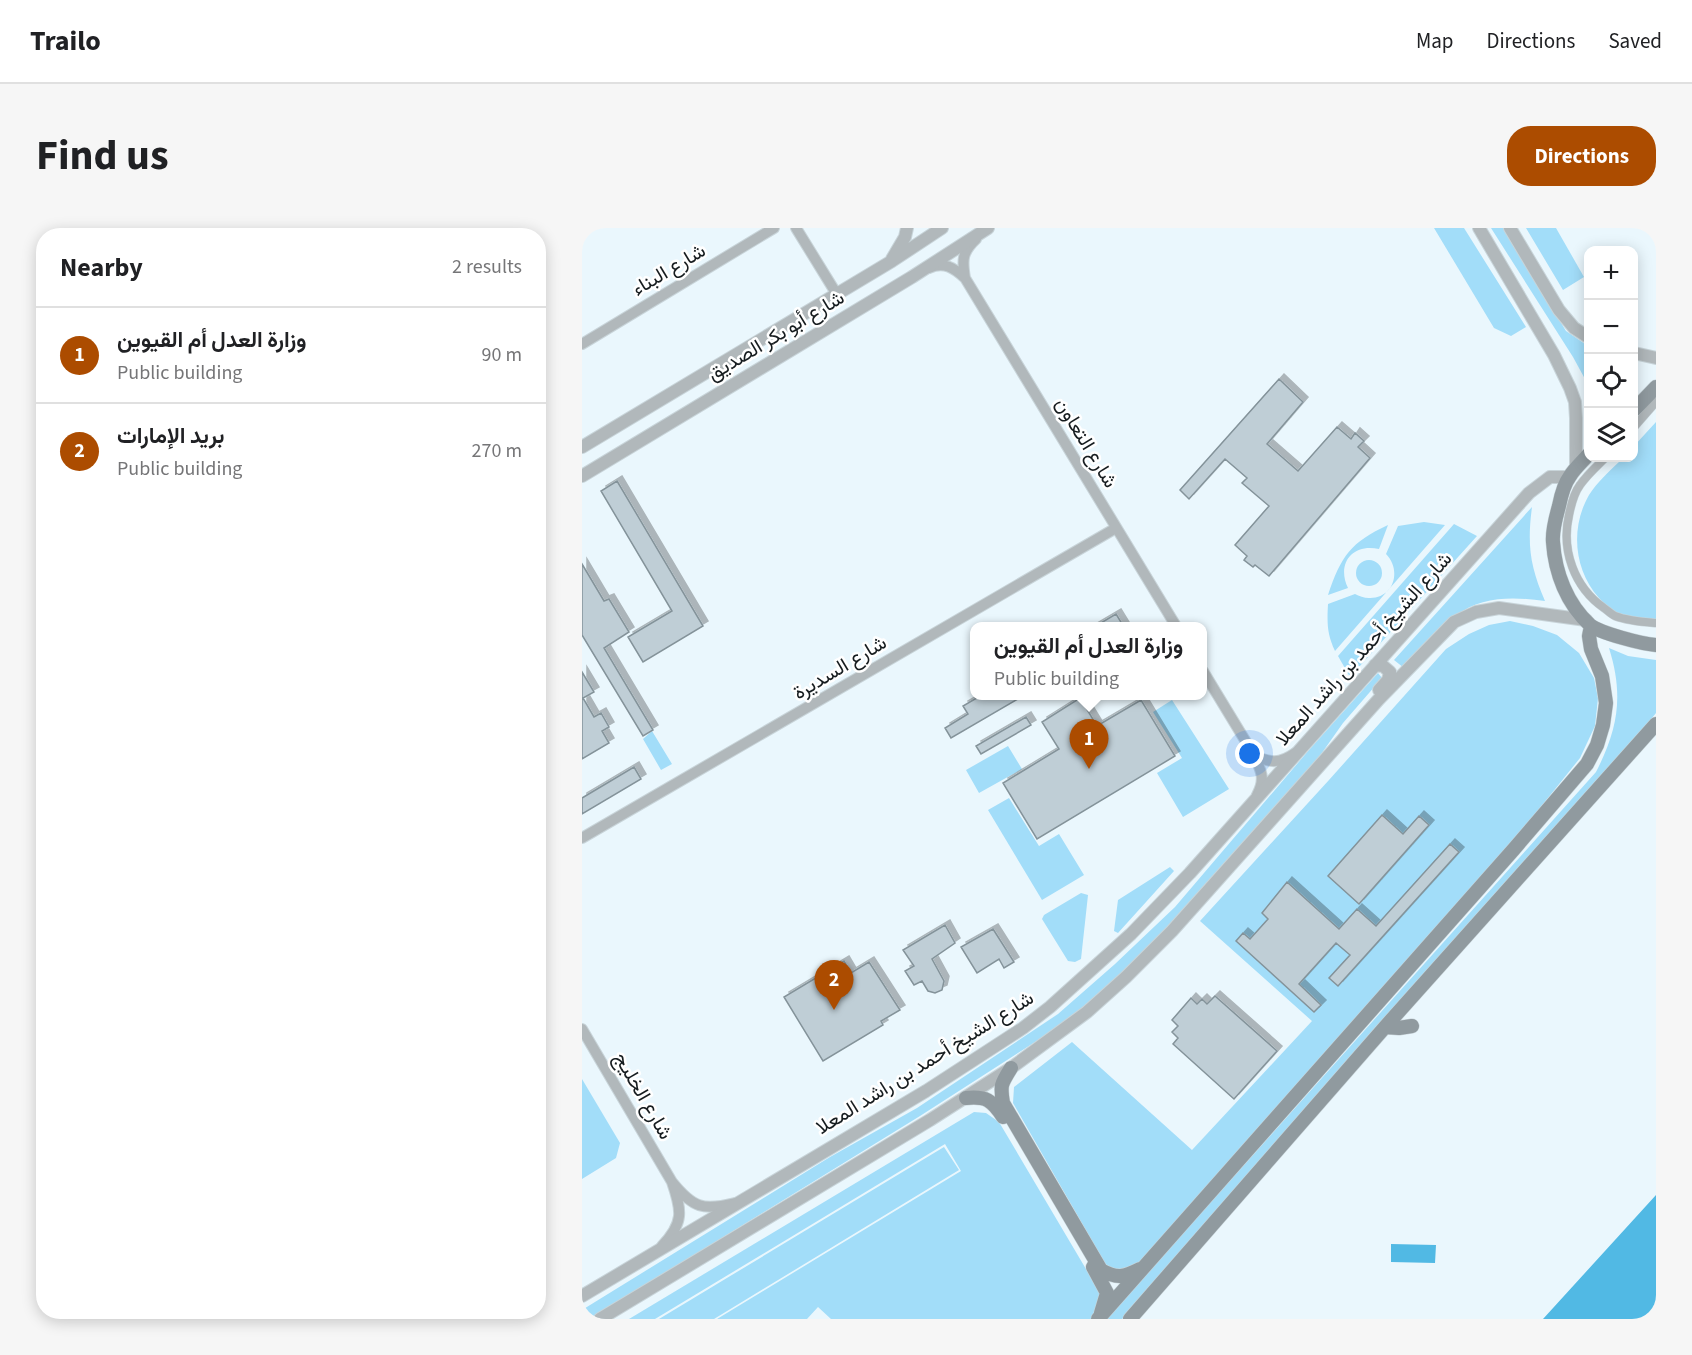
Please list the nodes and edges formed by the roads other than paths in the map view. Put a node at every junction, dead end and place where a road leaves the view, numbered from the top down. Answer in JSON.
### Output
{"nodes":[{"id":1,"x":774,"y":228,"type":"edge"},
{"id":2,"x":796,"y":228,"type":"edge"},
{"id":3,"x":907,"y":228,"type":"edge"},
{"id":4,"x":942,"y":228,"type":"edge"},
{"id":5,"x":989,"y":228,"type":"edge"},
{"id":6,"x":1479,"y":228,"type":"edge"},
{"id":7,"x":1510,"y":228,"type":"edge"},
{"id":8,"x":892,"y":261,"type":"junction"},
{"id":9,"x":920,"y":272,"type":"junction"},
{"id":10,"x":965,"y":278,"type":"junction"},
{"id":11,"x":836,"y":293,"type":"junction"},
{"id":12,"x":1584,"y":334,"type":"edge"},
{"id":13,"x":582,"y":344,"type":"edge"},
{"id":14,"x":1638,"y":354,"type":"edge"},
{"id":15,"x":1656,"y":358,"type":"edge"},
{"id":16,"x":1656,"y":387,"type":"edge"},
{"id":17,"x":1656,"y":402,"type":"edge"},
{"id":18,"x":1636,"y":408,"type":"edge"},
{"id":19,"x":635,"y":415,"type":"junction"},
{"id":20,"x":1638,"y":422,"type":"edge"},
{"id":21,"x":582,"y":447,"type":"edge"},
{"id":22,"x":582,"y":455,"type":"edge"},
{"id":23,"x":1584,"y":459,"type":"edge"},
{"id":24,"x":1601,"y":462,"type":"edge"},
{"id":25,"x":1572,"y":472,"type":"junction"},
{"id":26,"x":582,"y":476,"type":"edge"},
{"id":27,"x":1116,"y":528,"type":"junction"},
{"id":28,"x":1173,"y":622,"type":"edge"},
{"id":29,"x":1589,"y":623,"type":"junction"},
{"id":30,"x":1656,"y":623,"type":"edge"},
{"id":31,"x":1656,"y":645,"type":"edge"},
{"id":32,"x":1375,"y":665,"type":"junction"},
{"id":33,"x":1207,"y":678,"type":"edge"},
{"id":34,"x":1656,"y":724,"type":"edge"},
{"id":35,"x":1297,"y":751,"type":"junction"},
{"id":36,"x":1254,"y":755,"type":"junction"},
{"id":37,"x":1314,"y":773,"type":"junction"},
{"id":38,"x":1254,"y":800,"type":"junction"},
{"id":39,"x":582,"y":838,"type":"edge"},
{"id":40,"x":1514,"y":849,"type":"junction"},
{"id":41,"x":1531,"y":864,"type":"junction"},
{"id":42,"x":1412,"y":1026,"type":"dead end"},
{"id":43,"x":1386,"y":1027,"type":"junction"},
{"id":44,"x":582,"y":1029,"type":"edge"},
{"id":45,"x":1011,"y":1068,"type":"junction"},
{"id":46,"x":966,"y":1098,"type":"junction"},
{"id":47,"x":672,"y":1182,"type":"junction"},
{"id":48,"x":738,"y":1202,"type":"junction"},
{"id":49,"x":658,"y":1250,"type":"junction"},
{"id":50,"x":1144,"y":1267,"type":"junction"},
{"id":51,"x":582,"y":1296,"type":"edge"},
{"id":52,"x":1099,"y":1318,"type":"edge"},
{"id":53,"x":600,"y":1319,"type":"edge"},
{"id":54,"x":1130,"y":1319,"type":"edge"}],
"edges":[{"from":1,"to":13,"type":"street","name":"شارع البناء"},
{"from":2,"to":11,"type":"street"},
{"from":3,"to":8,"type":"street"},
{"from":4,"to":8,"type":"street","name":"شارع أبو بكر الصديق"},
{"from":5,"to":9,"type":"street","name":"شارع أبو بكر الصديق"},
{"from":5,"to":10,"type":"street"},
{"from":6,"to":25,"type":"street"},
{"from":7,"to":12,"type":"street"},
{"from":8,"to":11,"type":"street","name":"شارع أبو بكر الصديق"},
{"from":9,"to":10,"type":"street"},
{"from":9,"to":26,"type":"street","name":"شارع أبو بكر الصديق"},
{"from":10,"to":27,"type":"street","name":"شارع التعاون"},
{"from":11,"to":19,"type":"street","name":"شارع أبو بكر الصديق"},
{"from":14,"to":15,"type":"street"},
{"from":16,"to":18,"type":"main road"},
{"from":17,"to":20,"type":"street"},
{"from":19,"to":21,"type":"street","name":"شارع أبو بكر الصديق"},
{"from":19,"to":22,"type":"street"},
{"from":23,"to":25,"type":"main road"},
{"from":24,"to":30,"type":"street"},
{"from":25,"to":29,"type":"main road"},
{"from":25,"to":32,"type":"street","name":"شارع الشيخ أحمد بن راشد المعلا"},
{"from":27,"to":28,"type":"street","name":"شارع التعاون"},
{"from":27,"to":39,"type":"street","name":"شارع السديرة"},
{"from":29,"to":31,"type":"main road"},
{"from":29,"to":37,"type":"street"},
{"from":29,"to":40,"type":"main road"},
{"from":32,"to":35,"type":"street","name":"شارع الشيخ أحمد بن راشد المعلا"},
{"from":32,"to":37,"type":"street"},
{"from":33,"to":36,"type":"street"},
{"from":34,"to":41,"type":"main road"},
{"from":35,"to":36,"type":"street"},
{"from":35,"to":38,"type":"street","name":"شارع الشيخ أحمد بن راشد المعلا"},
{"from":36,"to":38,"type":"street"},
{"from":37,"to":45,"type":"street"},
{"from":38,"to":48,"type":"street","name":"شارع الشيخ أحمد بن راشد المعلا"},
{"from":40,"to":41,"type":"main road"},
{"from":40,"to":50,"type":"main road"},
{"from":41,"to":43,"type":"main road"},
{"from":42,"to":43,"type":"main road"},
{"from":43,"to":54,"type":"main road"},
{"from":44,"to":47,"type":"street","name":"شارع الخليج"},
{"from":45,"to":46,"type":"street"},
{"from":45,"to":50,"type":"main road"},
{"from":46,"to":52,"type":"main road"},
{"from":46,"to":53,"type":"street"},
{"from":47,"to":48,"type":"street","name":"شارع الخليج"},
{"from":47,"to":49,"type":"street","name":"شارع الخليج"},
{"from":48,"to":49,"type":"street","name":"شارع الشيخ أحمد بن راشد المعلا"},
{"from":49,"to":51,"type":"street","name":"شارع الشيخ أحمد بن راشد المعلا"},
{"from":50,"to":52,"type":"main road"}]}
